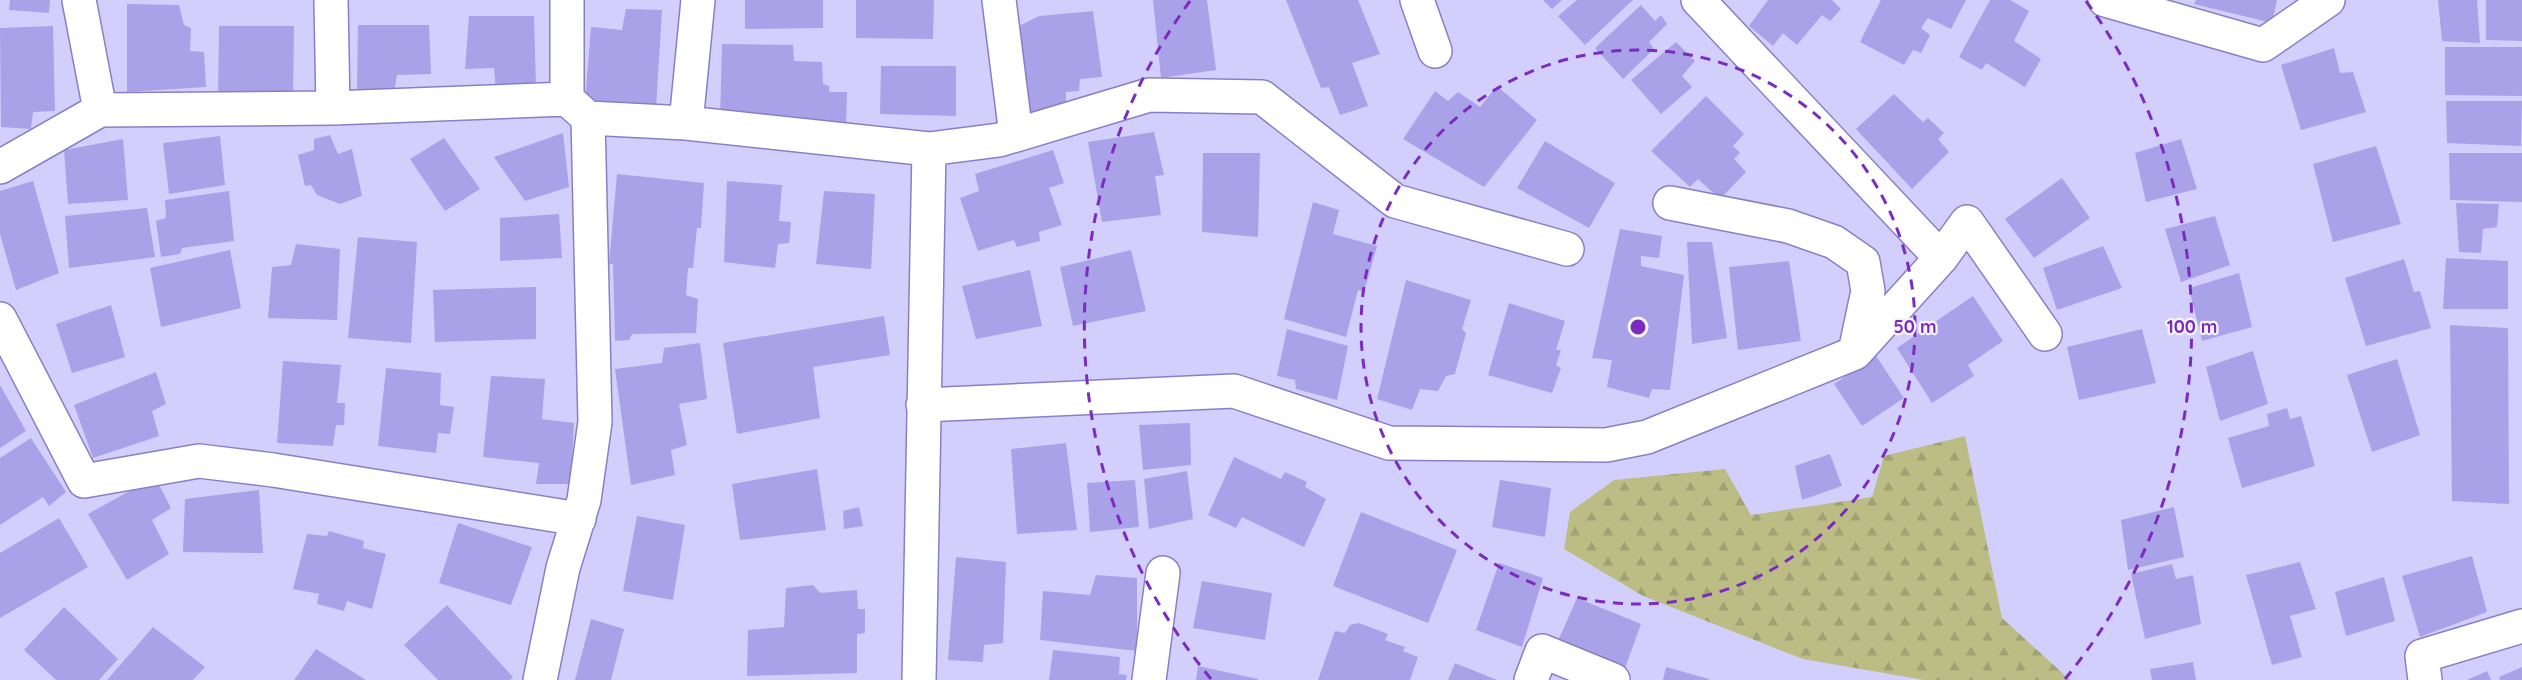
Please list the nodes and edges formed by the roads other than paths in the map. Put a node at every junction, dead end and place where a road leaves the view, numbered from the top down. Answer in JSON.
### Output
{"nodes":[{"id":1,"x":79,"y":0,"type":"edge"},
{"id":2,"x":331,"y":0,"type":"edge"},
{"id":3,"x":567,"y":0,"type":"edge"},
{"id":4,"x":698,"y":0,"type":"edge"},
{"id":5,"x":999,"y":0,"type":"edge"},
{"id":6,"x":1417,"y":0,"type":"edge"},
{"id":7,"x":1698,"y":0,"type":"edge"},
{"id":8,"x":2105,"y":0,"type":"edge"},
{"id":9,"x":2328,"y":0,"type":"edge"},
{"id":10,"x":1435,"y":51,"type":"dead end"},
{"id":11,"x":333,"y":108,"type":"junction"},
{"id":12,"x":578,"y":108,"type":"junction"},
{"id":13,"x":100,"y":110,"type":"junction"},
{"id":14,"x":686,"y":123,"type":"junction"},
{"id":15,"x":1016,"y":135,"type":"junction"},
{"id":16,"x":928,"y":149,"type":"junction"},
{"id":17,"x":0,"y":167,"type":"edge"},
{"id":18,"x":1670,"y":203,"type":"dead end"},
{"id":19,"x":1567,"y":249,"type":"dead end"},
{"id":20,"x":1941,"y":258,"type":"junction"},
{"id":21,"x":0,"y":319,"type":"edge"},
{"id":22,"x":2045,"y":334,"type":"dead end"},
{"id":23,"x":1855,"y":353,"type":"junction"},
{"id":24,"x":923,"y":405,"type":"junction"},
{"id":25,"x":579,"y":519,"type":"junction"},
{"id":26,"x":1163,"y":573,"type":"dead end"},
{"id":27,"x":2522,"y":626,"type":"edge"},
{"id":28,"x":540,"y":680,"type":"edge"},
{"id":29,"x":919,"y":680,"type":"edge"},
{"id":30,"x":1149,"y":680,"type":"edge"},
{"id":31,"x":1531,"y":680,"type":"edge"},
{"id":32,"x":1613,"y":680,"type":"edge"},
{"id":33,"x":2426,"y":680,"type":"edge"}],
"edges":[{"from":1,"to":13,"type":"street"},
{"from":2,"to":11,"type":"street"},
{"from":3,"to":12,"type":"street"},
{"from":4,"to":14,"type":"street"},
{"from":5,"to":15,"type":"street"},
{"from":6,"to":10,"type":"street"},
{"from":7,"to":20,"type":"street"},
{"from":8,"to":9,"type":"street"},
{"from":11,"to":12,"type":"street"},
{"from":11,"to":13,"type":"street"},
{"from":12,"to":14,"type":"street"},
{"from":12,"to":25,"type":"street"},
{"from":13,"to":17,"type":"street"},
{"from":14,"to":16,"type":"street"},
{"from":15,"to":16,"type":"street"},
{"from":15,"to":19,"type":"street"},
{"from":16,"to":24,"type":"street"},
{"from":18,"to":23,"type":"street"},
{"from":20,"to":22,"type":"street"},
{"from":20,"to":23,"type":"street"},
{"from":21,"to":25,"type":"street"},
{"from":23,"to":24,"type":"street"},
{"from":24,"to":29,"type":"street"},
{"from":25,"to":28,"type":"street"},
{"from":26,"to":30,"type":"street"},
{"from":27,"to":33,"type":"street"},
{"from":31,"to":32,"type":"street"}]}
